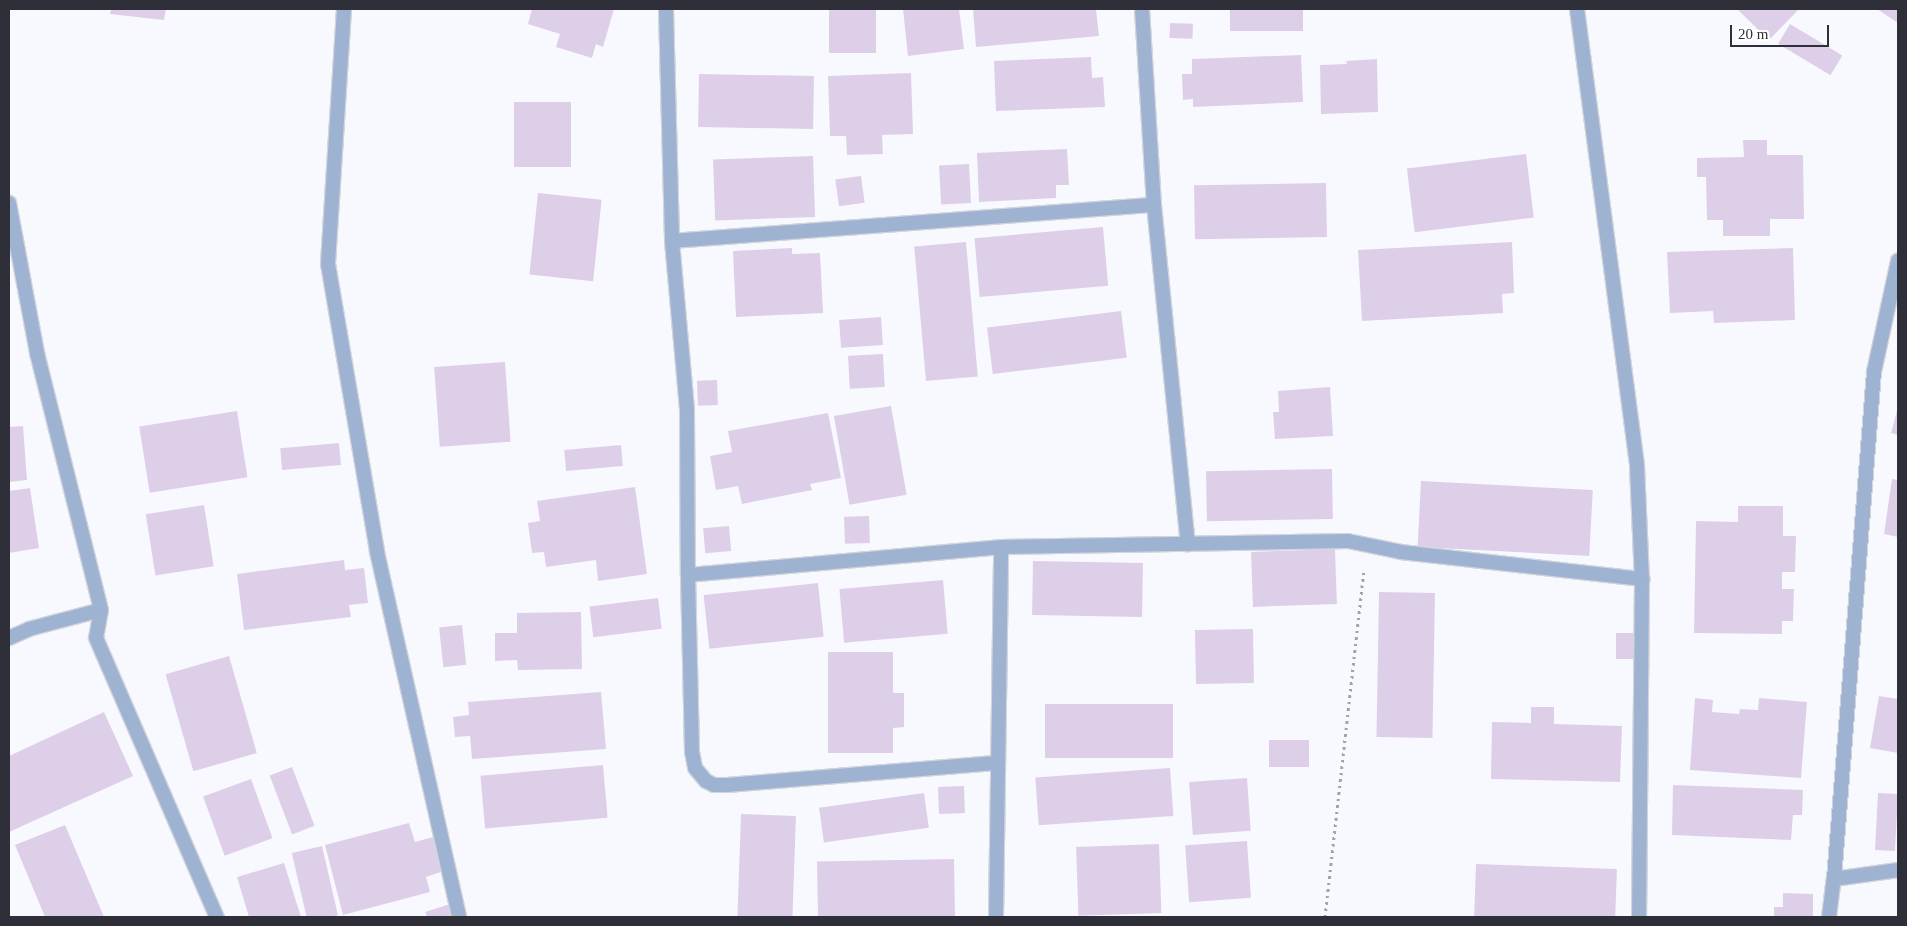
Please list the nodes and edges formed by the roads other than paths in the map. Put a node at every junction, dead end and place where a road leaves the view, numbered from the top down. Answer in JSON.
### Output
{"nodes":[{"id":1,"x":344,"y":9,"type":"edge"},
{"id":2,"x":666,"y":9,"type":"edge"},
{"id":3,"x":1142,"y":9,"type":"edge"},
{"id":4,"x":1577,"y":9,"type":"edge"},
{"id":5,"x":9,"y":203,"type":"edge"},
{"id":6,"x":1154,"y":205,"type":"junction"},
{"id":7,"x":672,"y":240,"type":"junction"},
{"id":8,"x":1898,"y":262,"type":"edge"},
{"id":9,"x":1188,"y":544,"type":"junction"},
{"id":10,"x":1001,"y":547,"type":"junction"},
{"id":11,"x":688,"y":575,"type":"junction"},
{"id":12,"x":1642,"y":579,"type":"junction"},
{"id":13,"x":101,"y":610,"type":"junction"},
{"id":14,"x":9,"y":638,"type":"edge"},
{"id":15,"x":997,"y":763,"type":"junction"},
{"id":16,"x":1898,"y":870,"type":"edge"},
{"id":17,"x":1834,"y":879,"type":"junction"},
{"id":18,"x":216,"y":917,"type":"edge"},
{"id":19,"x":459,"y":917,"type":"edge"},
{"id":20,"x":996,"y":917,"type":"edge"},
{"id":21,"x":1639,"y":917,"type":"edge"},
{"id":22,"x":1829,"y":917,"type":"edge"}],
"edges":[{"from":1,"to":19,"type":"street"},
{"from":2,"to":7,"type":"street"},
{"from":3,"to":6,"type":"street"},
{"from":4,"to":12,"type":"street"},
{"from":5,"to":13,"type":"street"},
{"from":6,"to":7,"type":"street"},
{"from":6,"to":9,"type":"street"},
{"from":7,"to":11,"type":"street"},
{"from":8,"to":17,"type":"street"},
{"from":9,"to":10,"type":"street"},
{"from":9,"to":12,"type":"street"},
{"from":10,"to":11,"type":"street"},
{"from":10,"to":15,"type":"street"},
{"from":11,"to":15,"type":"street"},
{"from":12,"to":21,"type":"street"},
{"from":13,"to":14,"type":"street"},
{"from":13,"to":18,"type":"street"},
{"from":15,"to":20,"type":"street"},
{"from":16,"to":17,"type":"street"},
{"from":17,"to":22,"type":"street"}]}
